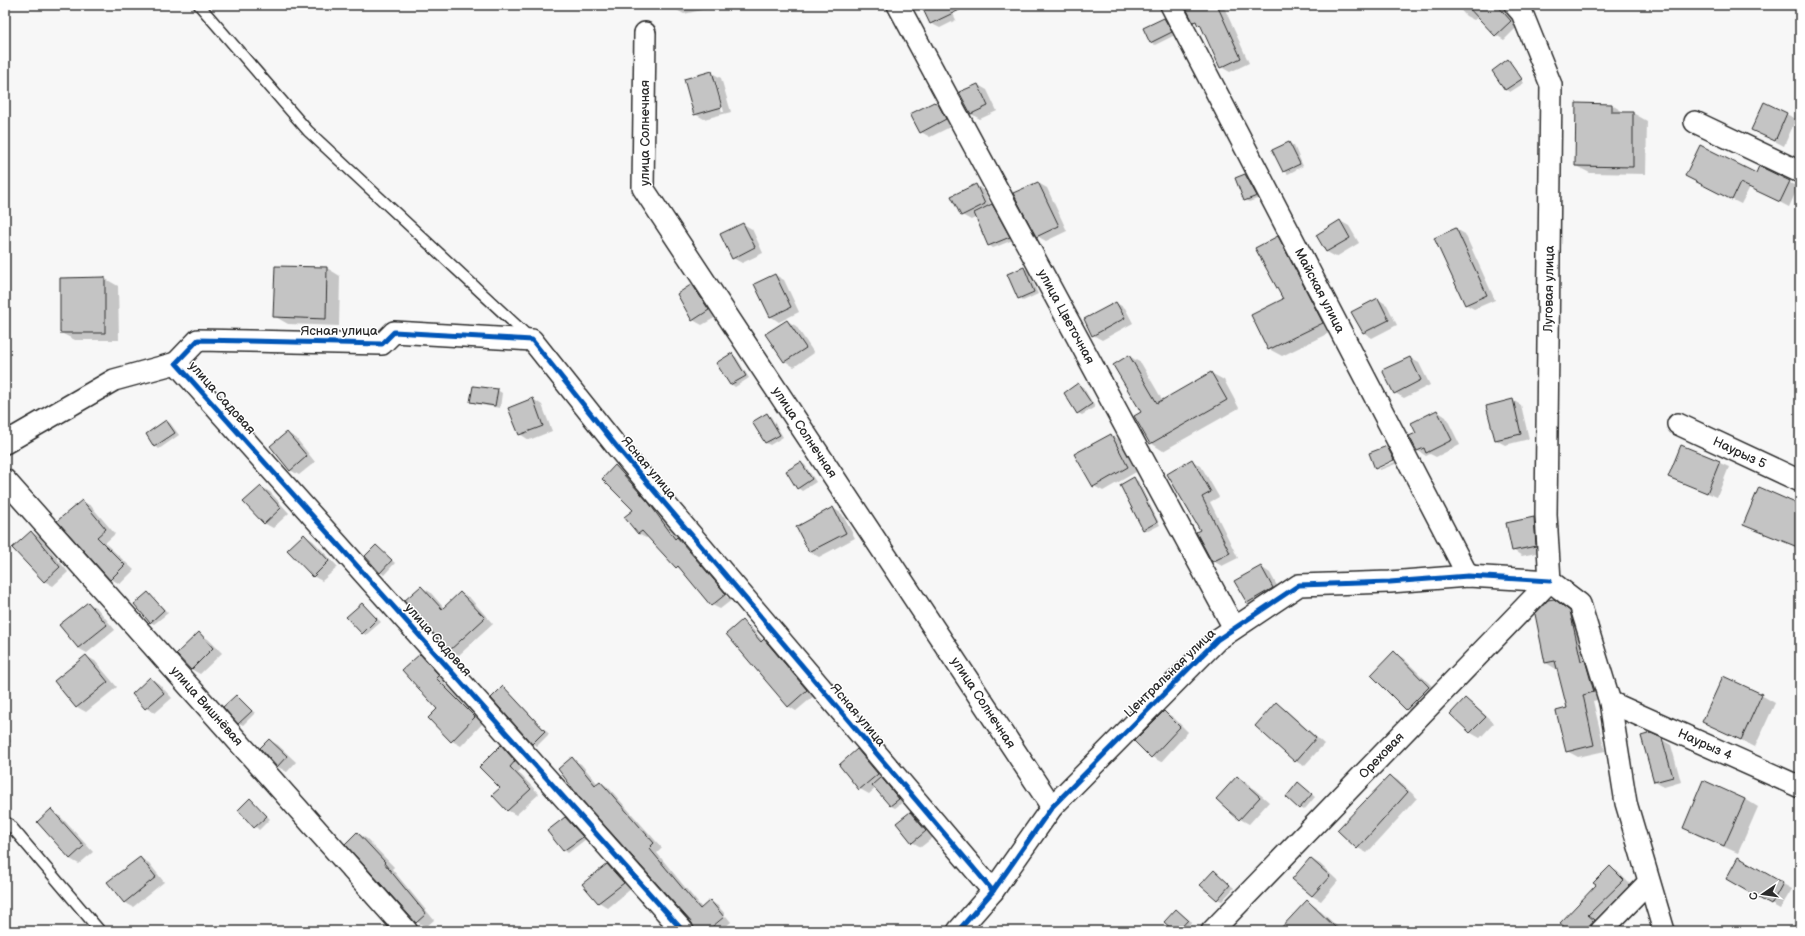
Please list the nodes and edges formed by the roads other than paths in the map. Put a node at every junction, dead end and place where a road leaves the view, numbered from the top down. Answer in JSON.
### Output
{"nodes":[{"id":1,"x":199,"y":5,"type":"edge"},
{"id":2,"x":898,"y":5,"type":"edge"},
{"id":3,"x":1171,"y":5,"type":"edge"},
{"id":4,"x":1515,"y":5,"type":"edge"},
{"id":5,"x":645,"y":33,"type":"dead end"},
{"id":6,"x":1695,"y":122,"type":"dead end"},
{"id":7,"x":1800,"y":172,"type":"edge"},
{"id":8,"x":532,"y":340,"type":"junction"},
{"id":9,"x":176,"y":363,"type":"junction"},
{"id":10,"x":1678,"y":424,"type":"dead end"},
{"id":11,"x":5,"y":443,"type":"edge"},
{"id":12,"x":5,"y":480,"type":"edge"},
{"id":13,"x":1800,"y":481,"type":"edge"},
{"id":14,"x":1468,"y":576,"type":"junction"},
{"id":15,"x":1550,"y":581,"type":"junction"},
{"id":16,"x":1234,"y":628,"type":"junction"},
{"id":17,"x":1610,"y":702,"type":"junction"},
{"id":18,"x":1800,"y":787,"type":"edge"},
{"id":19,"x":1052,"y":807,"type":"junction"},
{"id":20,"x":5,"y":822,"type":"edge"},
{"id":21,"x":1649,"y":882,"type":"junction"},
{"id":22,"x":992,"y":891,"type":"junction"},
{"id":23,"x":100,"y":931,"type":"edge"},
{"id":24,"x":407,"y":931,"type":"edge"},
{"id":25,"x":683,"y":931,"type":"edge"},
{"id":26,"x":958,"y":931,"type":"edge"},
{"id":27,"x":1212,"y":931,"type":"edge"},
{"id":28,"x":1601,"y":931,"type":"edge"},
{"id":29,"x":1664,"y":931,"type":"edge"}],
"edges":[{"from":1,"to":8,"type":"lane"},
{"from":2,"to":16,"type":"street","name":"улица Цветочная"},
{"from":3,"to":14,"type":"street","name":"Майская улица"},
{"from":4,"to":15,"type":"street","name":"Луговая улица"},
{"from":5,"to":19,"type":"street","name":"улица Солнечная"},
{"from":6,"to":7,"type":"street"},
{"from":8,"to":9,"type":"street","name":"Ясная улица"},
{"from":8,"to":22,"type":"street","name":"Ясная улица"},
{"from":9,"to":11,"type":"street"},
{"from":9,"to":25,"type":"street","name":"улица Садовая"},
{"from":10,"to":13,"type":"street","name":"Наурыз 5"},
{"from":12,"to":24,"type":"street","name":"улица Вишнёвая"},
{"from":14,"to":15,"type":"street","name":"Центральная улица"},
{"from":14,"to":16,"type":"street","name":"Центральная улица"},
{"from":15,"to":17,"type":"street"},
{"from":15,"to":27,"type":"street","name":"Ореховая"},
{"from":16,"to":19,"type":"street","name":"Центральная улица"},
{"from":17,"to":18,"type":"street","name":"Наурыз 4"},
{"from":17,"to":21,"type":"street"},
{"from":19,"to":22,"type":"street","name":"Центральная улица"},
{"from":20,"to":23,"type":"lane"},
{"from":21,"to":28,"type":"street"},
{"from":21,"to":29,"type":"street"},
{"from":22,"to":26,"type":"street","name":"Центральная улица"}]}
